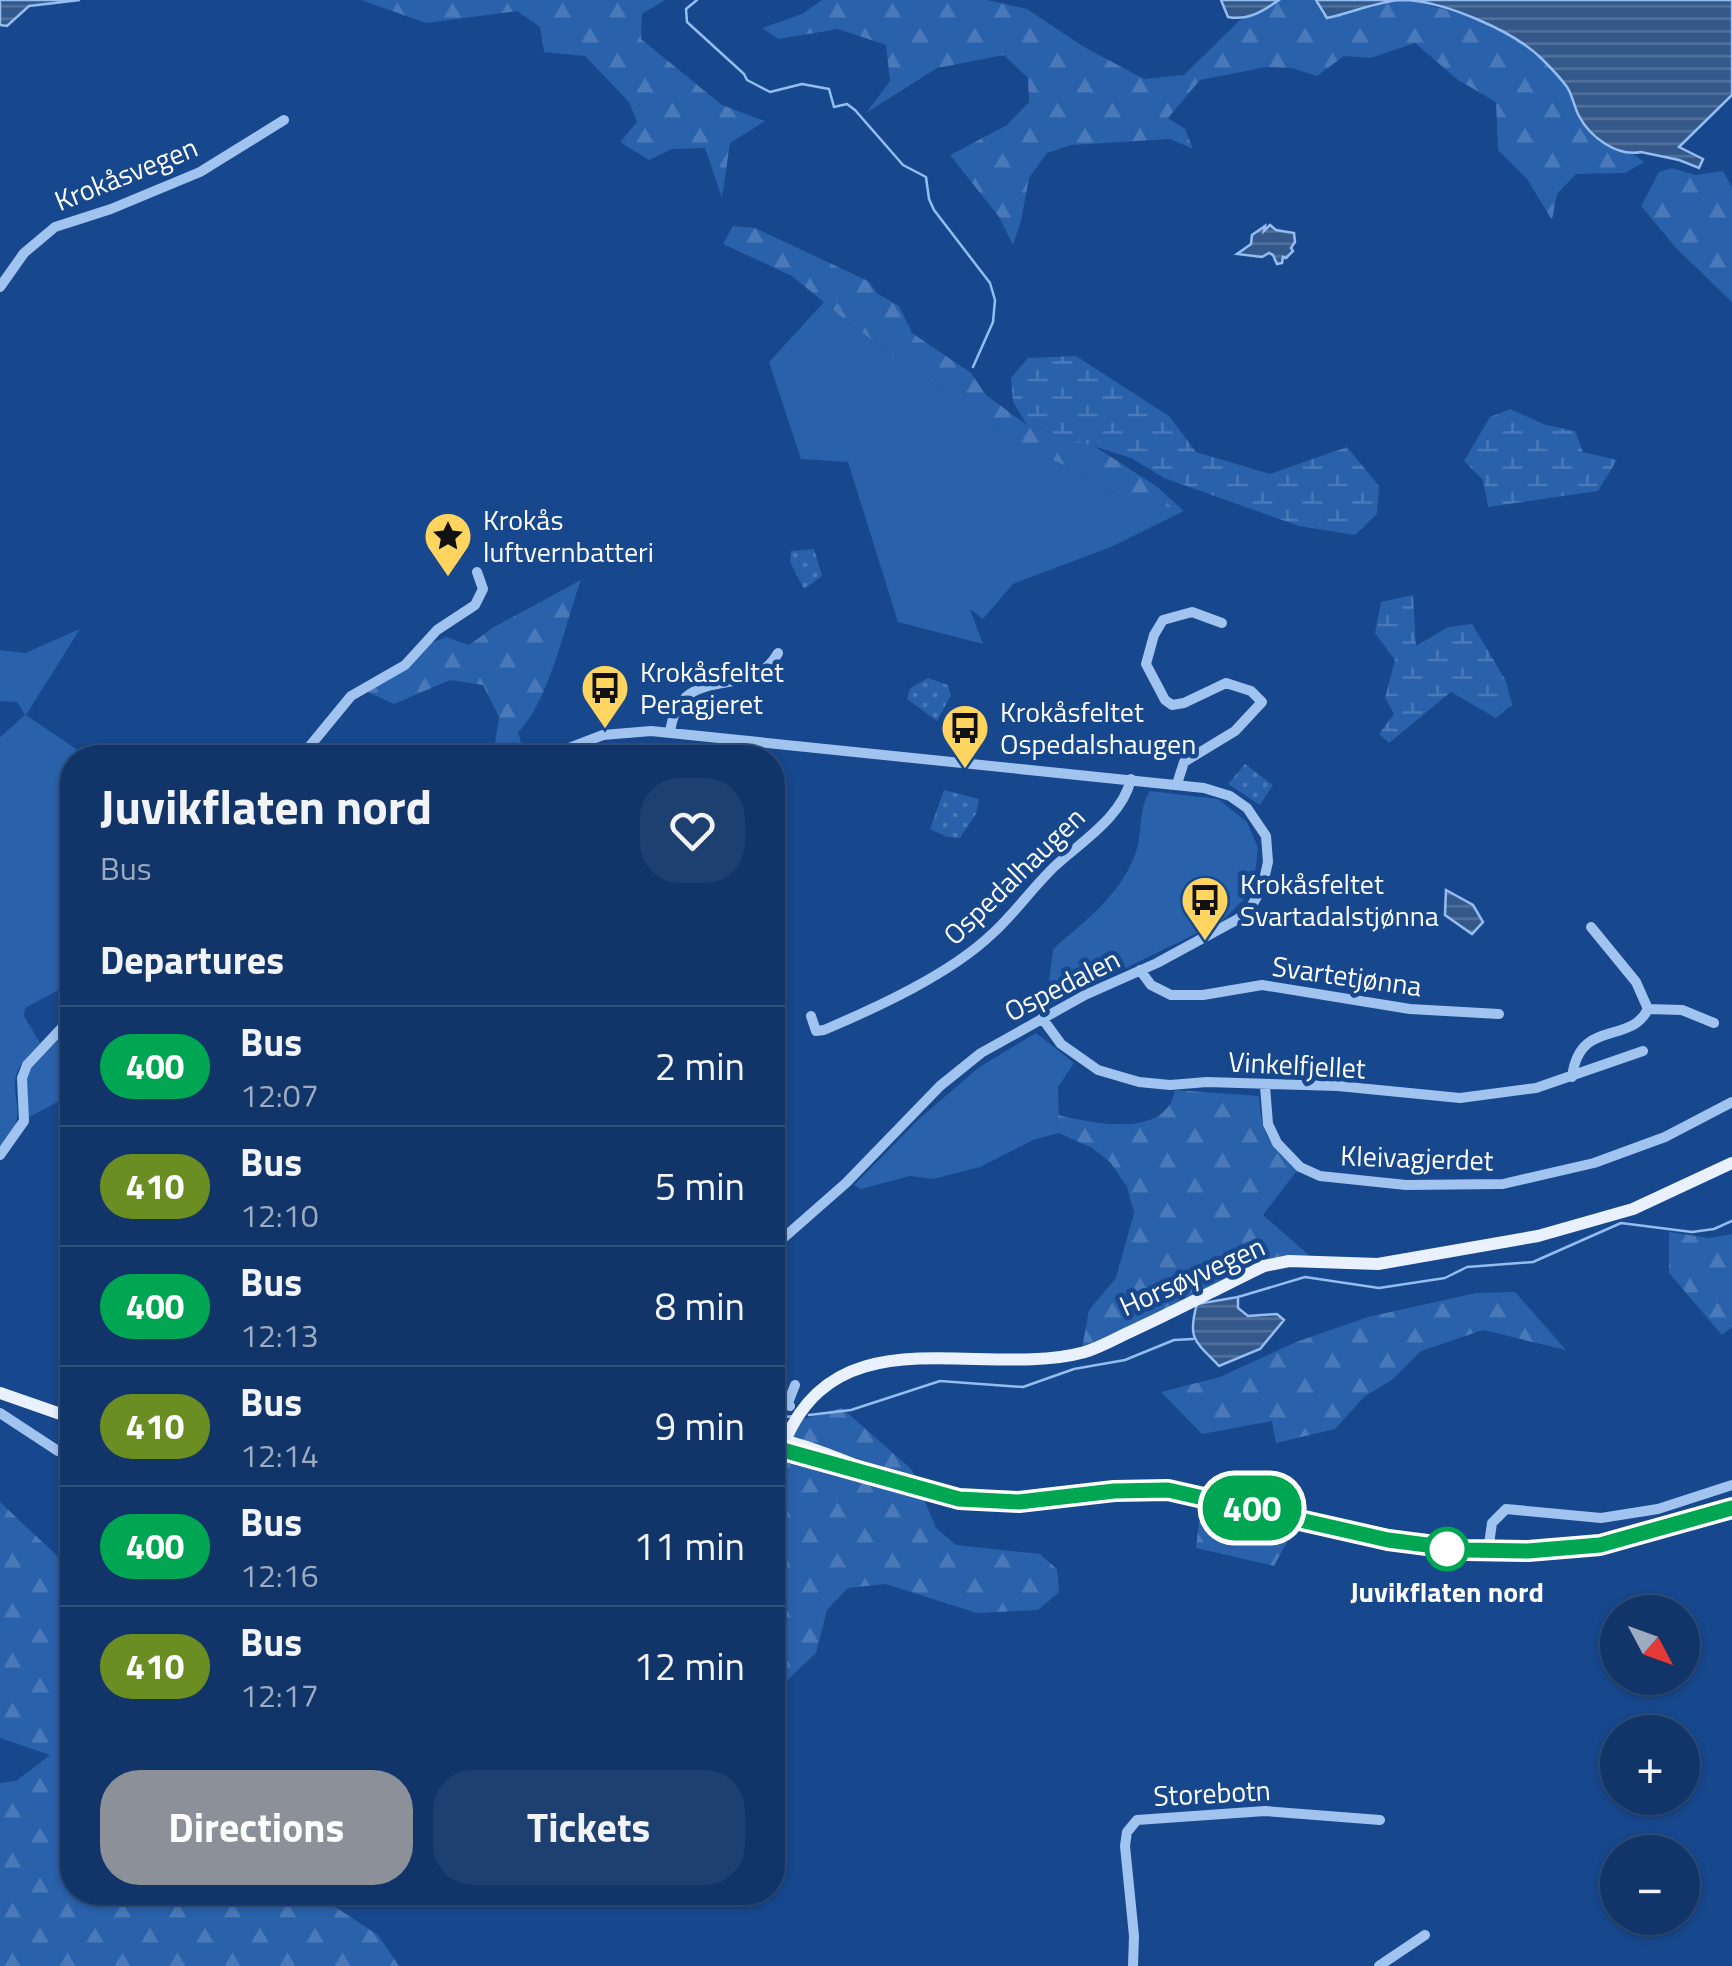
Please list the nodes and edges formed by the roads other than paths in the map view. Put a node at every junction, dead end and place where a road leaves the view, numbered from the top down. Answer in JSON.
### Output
{"nodes":[{"id":1,"x":284,"y":120,"type":"dead end"},
{"id":2,"x":0,"y":287,"type":"edge"},
{"id":3,"x":478,"y":572,"type":"dead end"},
{"id":4,"x":1222,"y":623,"type":"dead end"},
{"id":5,"x":778,"y":653,"type":"dead end"},
{"id":6,"x":670,"y":732,"type":"junction"},
{"id":7,"x":718,"y":739,"type":"junction"},
{"id":8,"x":310,"y":745,"type":"edge"},
{"id":9,"x":577,"y":745,"type":"edge"},
{"id":10,"x":717,"y":745,"type":"edge"},
{"id":11,"x":778,"y":745,"type":"edge"},
{"id":12,"x":785,"y":746,"type":"edge"},
{"id":13,"x":1131,"y":780,"type":"junction"},
{"id":14,"x":1177,"y":784,"type":"junction"},
{"id":15,"x":1591,"y":927,"type":"dead end"},
{"id":16,"x":1140,"y":970,"type":"junction"},
{"id":17,"x":1648,"y":1009,"type":"junction"},
{"id":18,"x":1499,"y":1014,"type":"dead end"},
{"id":19,"x":811,"y":1016,"type":"dead end"},
{"id":20,"x":1042,"y":1018,"type":"junction"},
{"id":21,"x":1714,"y":1023,"type":"dead end"},
{"id":22,"x":60,"y":1030,"type":"edge"},
{"id":23,"x":1643,"y":1051,"type":"dead end"},
{"id":24,"x":1572,"y":1077,"type":"junction"},
{"id":25,"x":1264,"y":1086,"type":"junction"},
{"id":26,"x":1732,"y":1102,"type":"edge"},
{"id":27,"x":0,"y":1154,"type":"edge"},
{"id":28,"x":1732,"y":1164,"type":"edge"},
{"id":29,"x":785,"y":1237,"type":"edge"},
{"id":30,"x":796,"y":1385,"type":"dead end"},
{"id":31,"x":0,"y":1393,"type":"edge"},
{"id":32,"x":790,"y":1406,"type":"dead end"},
{"id":33,"x":0,"y":1413,"type":"edge"},
{"id":34,"x":60,"y":1414,"type":"edge"},
{"id":35,"x":785,"y":1442,"type":"edge"},
{"id":36,"x":785,"y":1444,"type":"edge"},
{"id":37,"x":60,"y":1452,"type":"edge"},
{"id":38,"x":1732,"y":1485,"type":"edge"},
{"id":39,"x":1732,"y":1508,"type":"edge"},
{"id":40,"x":1488,"y":1551,"type":"junction"},
{"id":41,"x":1380,"y":1820,"type":"dead end"},
{"id":42,"x":1425,"y":1935,"type":"dead end"},
{"id":43,"x":1133,"y":1966,"type":"edge"},
{"id":44,"x":1380,"y":1966,"type":"edge"}],
"edges":[{"from":1,"to":2,"type":"street","name":"Krokåsvegen"},
{"from":3,"to":8,"type":"street"},
{"from":4,"to":14,"type":"street"},
{"from":5,"to":6,"type":"street"},
{"from":6,"to":7,"type":"street","name":"Ospedalen"},
{"from":6,"to":9,"type":"street","name":"Ospedalen"},
{"from":7,"to":10,"type":"street"},
{"from":7,"to":11,"type":"street","name":"Ospedalen"},
{"from":12,"to":13,"type":"street","name":"Ospedalen"},
{"from":13,"to":14,"type":"street","name":"Ospedalen"},
{"from":13,"to":19,"type":"street","name":"Ospedalhaugen"},
{"from":14,"to":16,"type":"street","name":"Ospedalen"},
{"from":15,"to":17,"type":"street"},
{"from":16,"to":18,"type":"street","name":"Svartetjønna"},
{"from":16,"to":20,"type":"street","name":"Ospedalen"},
{"from":17,"to":21,"type":"street"},
{"from":17,"to":24,"type":"street"},
{"from":20,"to":25,"type":"street","name":"Vinkelfjellet"},
{"from":20,"to":29,"type":"street","name":"Ospedalen"},
{"from":22,"to":27,"type":"street"},
{"from":23,"to":24,"type":"street","name":"Vinkelfjellet"},
{"from":24,"to":25,"type":"street","name":"Vinkelfjellet"},
{"from":25,"to":26,"type":"street","name":"Kleivagjerdet"},
{"from":28,"to":35,"type":"main road","name":"Horsøyvegen"},
{"from":30,"to":32,"type":"street"},
{"from":31,"to":34,"type":"main road"},
{"from":33,"to":37,"type":"street"},
{"from":36,"to":40,"type":"main road"},
{"from":38,"to":40,"type":"street"},
{"from":39,"to":40,"type":"main road"},
{"from":41,"to":43,"type":"street","name":"Storebotn"},
{"from":42,"to":44,"type":"street"}]}
